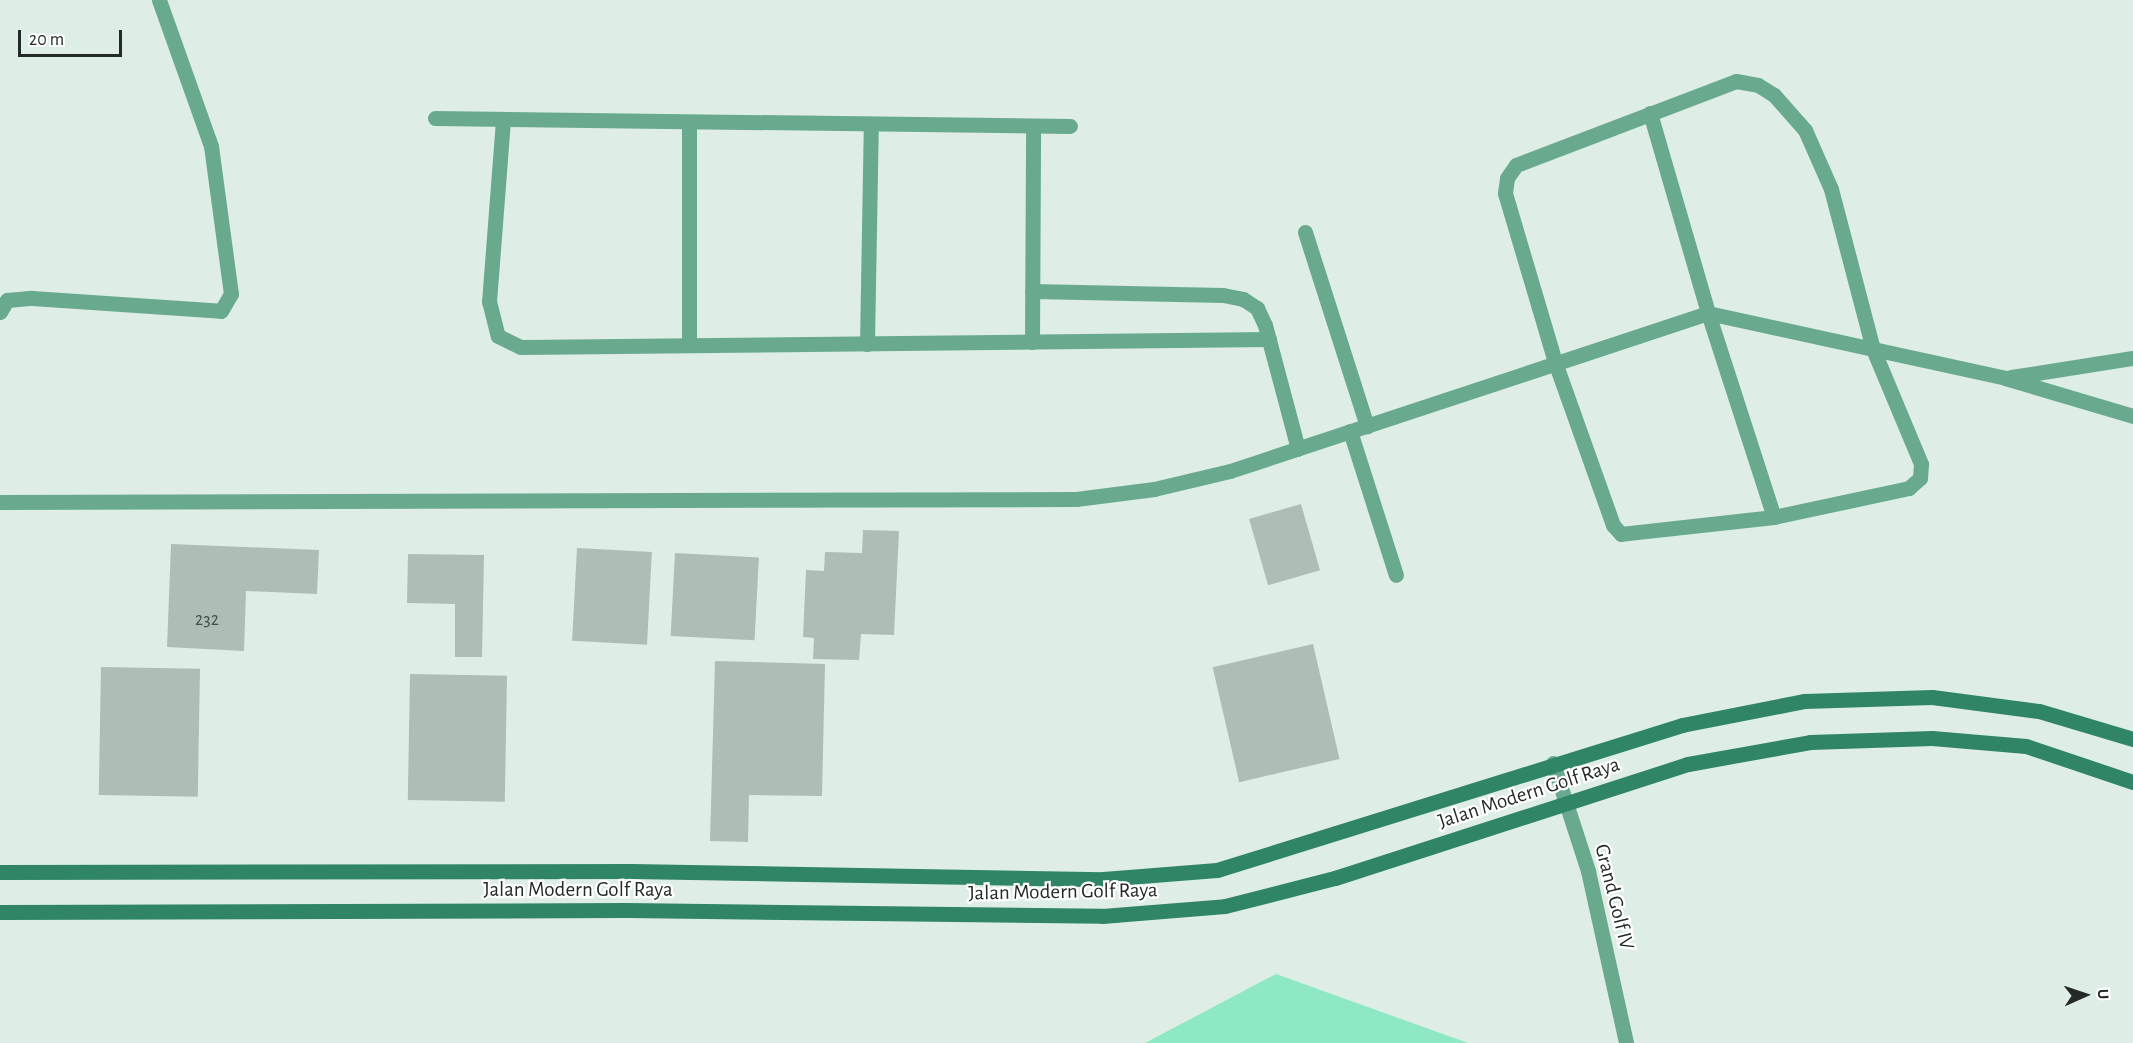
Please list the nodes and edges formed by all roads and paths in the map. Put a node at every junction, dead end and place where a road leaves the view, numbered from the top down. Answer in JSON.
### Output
{"nodes":[{"id":1,"x":159,"y":0,"type":"edge"},
{"id":2,"x":1650,"y":113,"type":"junction"},
{"id":3,"x":435,"y":118,"type":"dead end"},
{"id":4,"x":503,"y":120,"type":"junction"},
{"id":5,"x":689,"y":124,"type":"junction"},
{"id":6,"x":871,"y":125,"type":"junction"},
{"id":7,"x":1070,"y":126,"type":"dead end"},
{"id":8,"x":1033,"y":128,"type":"junction"},
{"id":9,"x":1305,"y":232,"type":"dead end"},
{"id":10,"x":1032,"y":291,"type":"junction"},
{"id":11,"x":0,"y":312,"type":"edge"},
{"id":12,"x":1708,"y":313,"type":"junction"},
{"id":13,"x":1269,"y":339,"type":"junction"},
{"id":14,"x":1032,"y":342,"type":"junction"},
{"id":15,"x":689,"y":344,"type":"junction"},
{"id":16,"x":867,"y":344,"type":"junction"},
{"id":17,"x":1873,"y":349,"type":"junction"},
{"id":18,"x":2133,"y":358,"type":"edge"},
{"id":19,"x":1555,"y":362,"type":"junction"},
{"id":20,"x":2005,"y":378,"type":"junction"},
{"id":21,"x":2133,"y":416,"type":"edge"},
{"id":22,"x":1367,"y":426,"type":"junction"},
{"id":23,"x":1350,"y":431,"type":"junction"},
{"id":24,"x":1298,"y":449,"type":"junction"},
{"id":25,"x":0,"y":502,"type":"edge"},
{"id":26,"x":1774,"y":517,"type":"junction"},
{"id":27,"x":1396,"y":575,"type":"dead end"},
{"id":28,"x":2133,"y":739,"type":"edge"},
{"id":29,"x":1553,"y":763,"type":"junction"},
{"id":30,"x":2133,"y":782,"type":"edge"},
{"id":31,"x":1568,"y":802,"type":"junction"},
{"id":32,"x":0,"y":872,"type":"edge"},
{"id":33,"x":0,"y":912,"type":"edge"},
{"id":34,"x":1626,"y":1043,"type":"edge"}],
"edges":[{"from":1,"to":11,"type":"street"},
{"from":2,"to":12,"type":"street"},
{"from":2,"to":17,"type":"street"},
{"from":2,"to":19,"type":"street"},
{"from":3,"to":4,"type":"street"},
{"from":4,"to":5,"type":"street"},
{"from":4,"to":15,"type":"street"},
{"from":5,"to":6,"type":"street"},
{"from":5,"to":15,"type":"street"},
{"from":6,"to":8,"type":"street"},
{"from":6,"to":16,"type":"street"},
{"from":7,"to":8,"type":"street"},
{"from":8,"to":10,"type":"street"},
{"from":9,"to":22,"type":"street"},
{"from":10,"to":13,"type":"street"},
{"from":10,"to":14,"type":"street"},
{"from":12,"to":17,"type":"street"},
{"from":12,"to":19,"type":"street"},
{"from":12,"to":26,"type":"street"},
{"from":13,"to":14,"type":"street"},
{"from":13,"to":24,"type":"street"},
{"from":14,"to":16,"type":"street"},
{"from":15,"to":16,"type":"street"},
{"from":17,"to":20,"type":"street"},
{"from":17,"to":26,"type":"street"},
{"from":18,"to":20,"type":"street"},
{"from":19,"to":22,"type":"street"},
{"from":19,"to":26,"type":"street"},
{"from":20,"to":21,"type":"street"},
{"from":22,"to":23,"type":"street"},
{"from":23,"to":24,"type":"street"},
{"from":23,"to":27,"type":"street"},
{"from":24,"to":25,"type":"street"},
{"from":28,"to":29,"type":"street","name":"Jalan Modern Golf Raya"},
{"from":29,"to":31,"type":"street","name":"Grand Golf IV"},
{"from":29,"to":32,"type":"street","name":"Jalan Modern Golf Raya"},
{"from":30,"to":31,"type":"street","name":"Jalan Modern Golf Raya"},
{"from":31,"to":33,"type":"street","name":"Jalan Modern Golf Raya"},
{"from":31,"to":34,"type":"street","name":"Grand Golf IV"}]}
